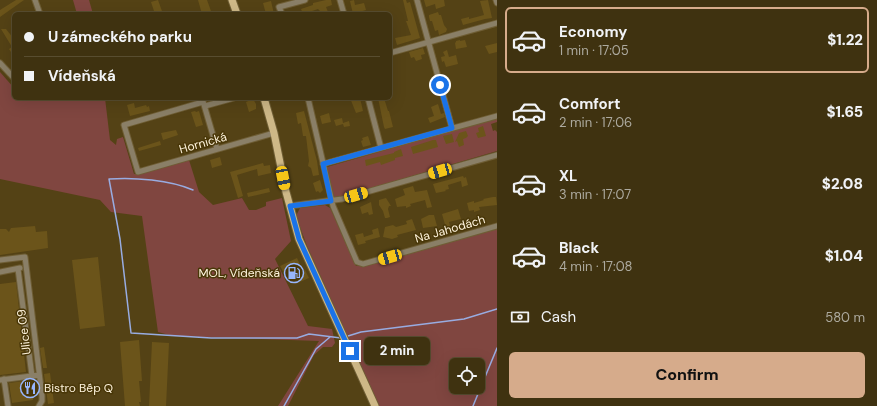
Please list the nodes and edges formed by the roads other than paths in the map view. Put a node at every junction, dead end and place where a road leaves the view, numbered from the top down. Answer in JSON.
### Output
{"nodes":[{"id":1,"x":35,"y":0,"type":"edge"},
{"id":2,"x":232,"y":0,"type":"edge"},
{"id":3,"x":305,"y":0,"type":"edge"},
{"id":4,"x":340,"y":0,"type":"edge"},
{"id":5,"x":417,"y":0,"type":"edge"},
{"id":6,"x":496,"y":0,"type":"edge"},
{"id":7,"x":497,"y":3,"type":"edge"},
{"id":8,"x":39,"y":12,"type":"edge"},
{"id":9,"x":236,"y":12,"type":"edge"},
{"id":10,"x":281,"y":12,"type":"edge"},
{"id":11,"x":343,"y":12,"type":"edge"},
{"id":12,"x":497,"y":23,"type":"edge"},
{"id":13,"x":429,"y":42,"type":"junction"},
{"id":14,"x":392,"y":53,"type":"edge"},
{"id":15,"x":0,"y":63,"type":"edge"},
{"id":16,"x":12,"y":76,"type":"edge"},
{"id":17,"x":219,"y":100,"type":"edge"},
{"id":18,"x":265,"y":100,"type":"edge"},
{"id":19,"x":308,"y":100,"type":"edge"},
{"id":20,"x":369,"y":100,"type":"edge"},
{"id":21,"x":204,"y":102,"type":"edge"},
{"id":22,"x":497,"y":116,"type":"edge"},
{"id":23,"x":452,"y":128,"type":"junction"},
{"id":24,"x":274,"y":133,"type":"junction"},
{"id":25,"x":381,"y":148,"type":"junction"},
{"id":26,"x":217,"y":149,"type":"junction"},
{"id":27,"x":497,"y":155,"type":"edge"},
{"id":28,"x":323,"y":164,"type":"junction"},
{"id":29,"x":331,"y":201,"type":"junction"},
{"id":30,"x":290,"y":206,"type":"junction"},
{"id":31,"x":497,"y":226,"type":"edge"},
{"id":32,"x":0,"y":260,"type":"edge"},
{"id":33,"x":26,"y":265,"type":"junction"},
{"id":34,"x":18,"y":268,"type":"junction"},
{"id":35,"x":0,"y":272,"type":"edge"},
{"id":36,"x":39,"y":375,"type":"junction"},
{"id":37,"x":32,"y":376,"type":"junction"},
{"id":38,"x":2,"y":379,"type":"edge"},
{"id":39,"x":39,"y":405,"type":"edge"},
{"id":40,"x":8,"y":406,"type":"edge"},
{"id":41,"x":375,"y":406,"type":"edge"}],
"edges":[{"from":1,"to":8,"type":"street"},
{"from":2,"to":9,"type":"main road"},
{"from":3,"to":10,"type":"street"},
{"from":4,"to":11,"type":"street"},
{"from":5,"to":13,"type":"street"},
{"from":6,"to":7,"type":"street"},
{"from":12,"to":13,"type":"street"},
{"from":13,"to":14,"type":"street"},
{"from":13,"to":23,"type":"street"},
{"from":15,"to":16,"type":"street"},
{"from":17,"to":21,"type":"street"},
{"from":18,"to":24,"type":"main road"},
{"from":19,"to":28,"type":"street"},
{"from":20,"to":25,"type":"street"},
{"from":21,"to":26,"type":"street"},
{"from":21,"to":26,"type":"street","name":"Hornická"},
{"from":22,"to":23,"type":"street"},
{"from":23,"to":25,"type":"street"},
{"from":24,"to":26,"type":"street","name":"Hornická"},
{"from":24,"to":30,"type":"main road"},
{"from":25,"to":28,"type":"street"},
{"from":27,"to":29,"type":"street"},
{"from":28,"to":29,"type":"street"},
{"from":29,"to":30,"type":"street"},
{"from":29,"to":31,"type":"street","name":"Na Jahodách"},
{"from":30,"to":41,"type":"main road"},
{"from":32,"to":33,"type":"street","name":"Ulice 09"},
{"from":33,"to":34,"type":"street"},
{"from":33,"to":36,"type":"street","name":"Ulice 09"},
{"from":34,"to":35,"type":"street"},
{"from":34,"to":37,"type":"street","name":"Ulice 09"},
{"from":36,"to":37,"type":"street"},
{"from":36,"to":39,"type":"street","name":"Ulice 09"},
{"from":37,"to":38,"type":"street"},
{"from":38,"to":40,"type":"street"}]}
